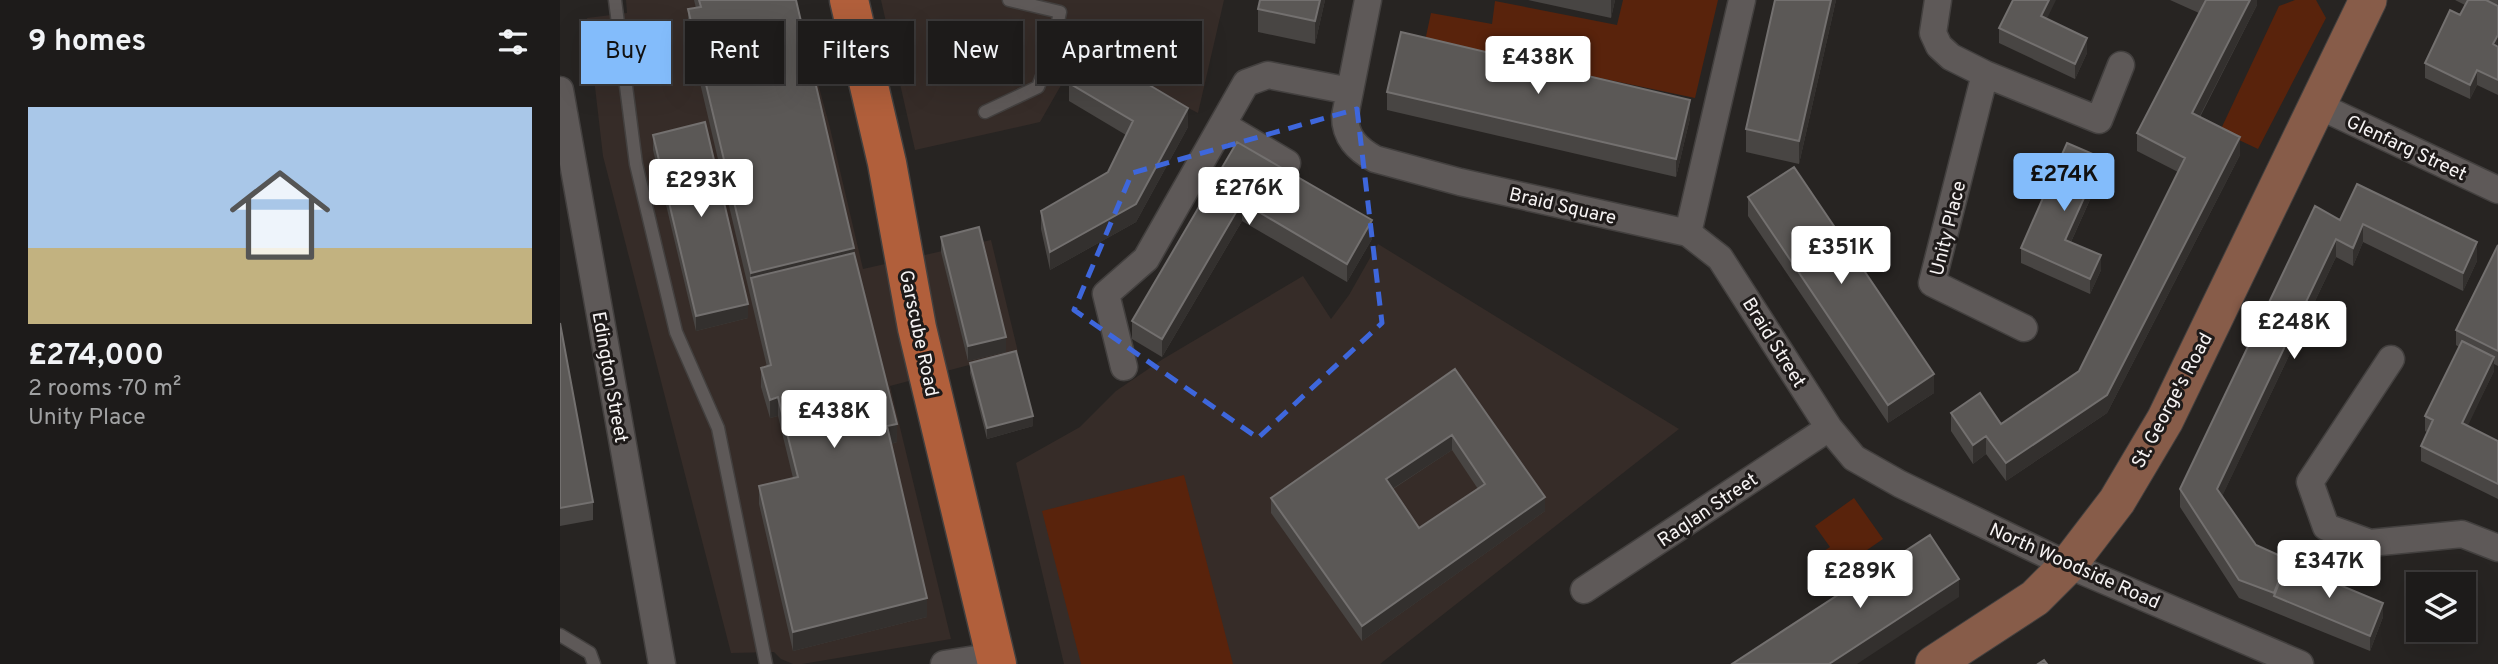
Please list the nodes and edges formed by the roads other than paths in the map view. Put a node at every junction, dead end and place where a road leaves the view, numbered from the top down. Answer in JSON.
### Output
{"nodes":[{"id":1,"x":615,"y":0,"type":"edge"},
{"id":2,"x":849,"y":0,"type":"edge"},
{"id":3,"x":1009,"y":0,"type":"edge"},
{"id":4,"x":1368,"y":0,"type":"edge"},
{"id":5,"x":1742,"y":0,"type":"edge"},
{"id":6,"x":1938,"y":0,"type":"edge"},
{"id":7,"x":2368,"y":0,"type":"edge"},
{"id":8,"x":1061,"y":6,"type":"edge"},
{"id":9,"x":2121,"y":65,"type":"dead end"},
{"id":10,"x":1985,"y":74,"type":"junction"},
{"id":11,"x":560,"y":90,"type":"edge"},
{"id":12,"x":1350,"y":91,"type":"junction"},
{"id":13,"x":2317,"y":105,"type":"junction"},
{"id":14,"x":985,"y":113,"type":"dead end"},
{"id":15,"x":1223,"y":125,"type":"junction"},
{"id":16,"x":1287,"y":163,"type":"dead end"},
{"id":17,"x":2498,"y":190,"type":"edge"},
{"id":18,"x":1688,"y":233,"type":"junction"},
{"id":19,"x":2024,"y":328,"type":"dead end"},
{"id":20,"x":2391,"y":359,"type":"dead end"},
{"id":21,"x":1124,"y":368,"type":"dead end"},
{"id":22,"x":1829,"y":428,"type":"junction"},
{"id":23,"x":1854,"y":458,"type":"joint"},
{"id":24,"x":2498,"y":548,"type":"edge"},
{"id":25,"x":2068,"y":565,"type":"junction"},
{"id":26,"x":1584,"y":590,"type":"dead end"},
{"id":27,"x":560,"y":635,"type":"edge"},
{"id":28,"x":996,"y":660,"type":"edge"},
{"id":29,"x":594,"y":664,"type":"edge"},
{"id":30,"x":662,"y":664,"type":"edge"},
{"id":31,"x":766,"y":664,"type":"edge"},
{"id":32,"x":944,"y":664,"type":"edge"},
{"id":33,"x":1934,"y":664,"type":"edge"},
{"id":34,"x":2300,"y":664,"type":"edge"}],
"edges":[{"from":1,"to":31,"type":"lane"},
{"from":2,"to":28,"type":"main road","name":"Garscube Road"},
{"from":3,"to":8,"type":"lane"},
{"from":4,"to":12,"type":"street","name":"Braid Square"},
{"from":5,"to":18,"type":"street"},
{"from":6,"to":10,"type":"street"},
{"from":7,"to":13,"type":"street","name":"St. George's Road"},
{"from":8,"to":14,"type":"lane"},
{"from":9,"to":10,"type":"street"},
{"from":10,"to":19,"type":"street","name":"Unity Place"},
{"from":11,"to":30,"type":"street","name":"Edington Street"},
{"from":12,"to":15,"type":"street"},
{"from":12,"to":18,"type":"street","name":"Braid Square"},
{"from":13,"to":17,"type":"street","name":"Glenfarg Street"},
{"from":13,"to":25,"type":"street","name":"St. George's Road"},
{"from":15,"to":16,"type":"street"},
{"from":15,"to":21,"type":"street"},
{"from":18,"to":22,"type":"street","name":"Braid Street"},
{"from":20,"to":24,"type":"street"},
{"from":22,"to":23,"type":"street","name":"Braid Street"},
{"from":22,"to":26,"type":"street","name":"Raglan Street"},
{"from":23,"to":25,"type":"street","name":"North Woodside Road"},
{"from":25,"to":33,"type":"street","name":"St. George's Road"},
{"from":25,"to":34,"type":"street","name":"North Woodside Road"},
{"from":27,"to":29,"type":"lane"},
{"from":28,"to":32,"type":"street"}]}
